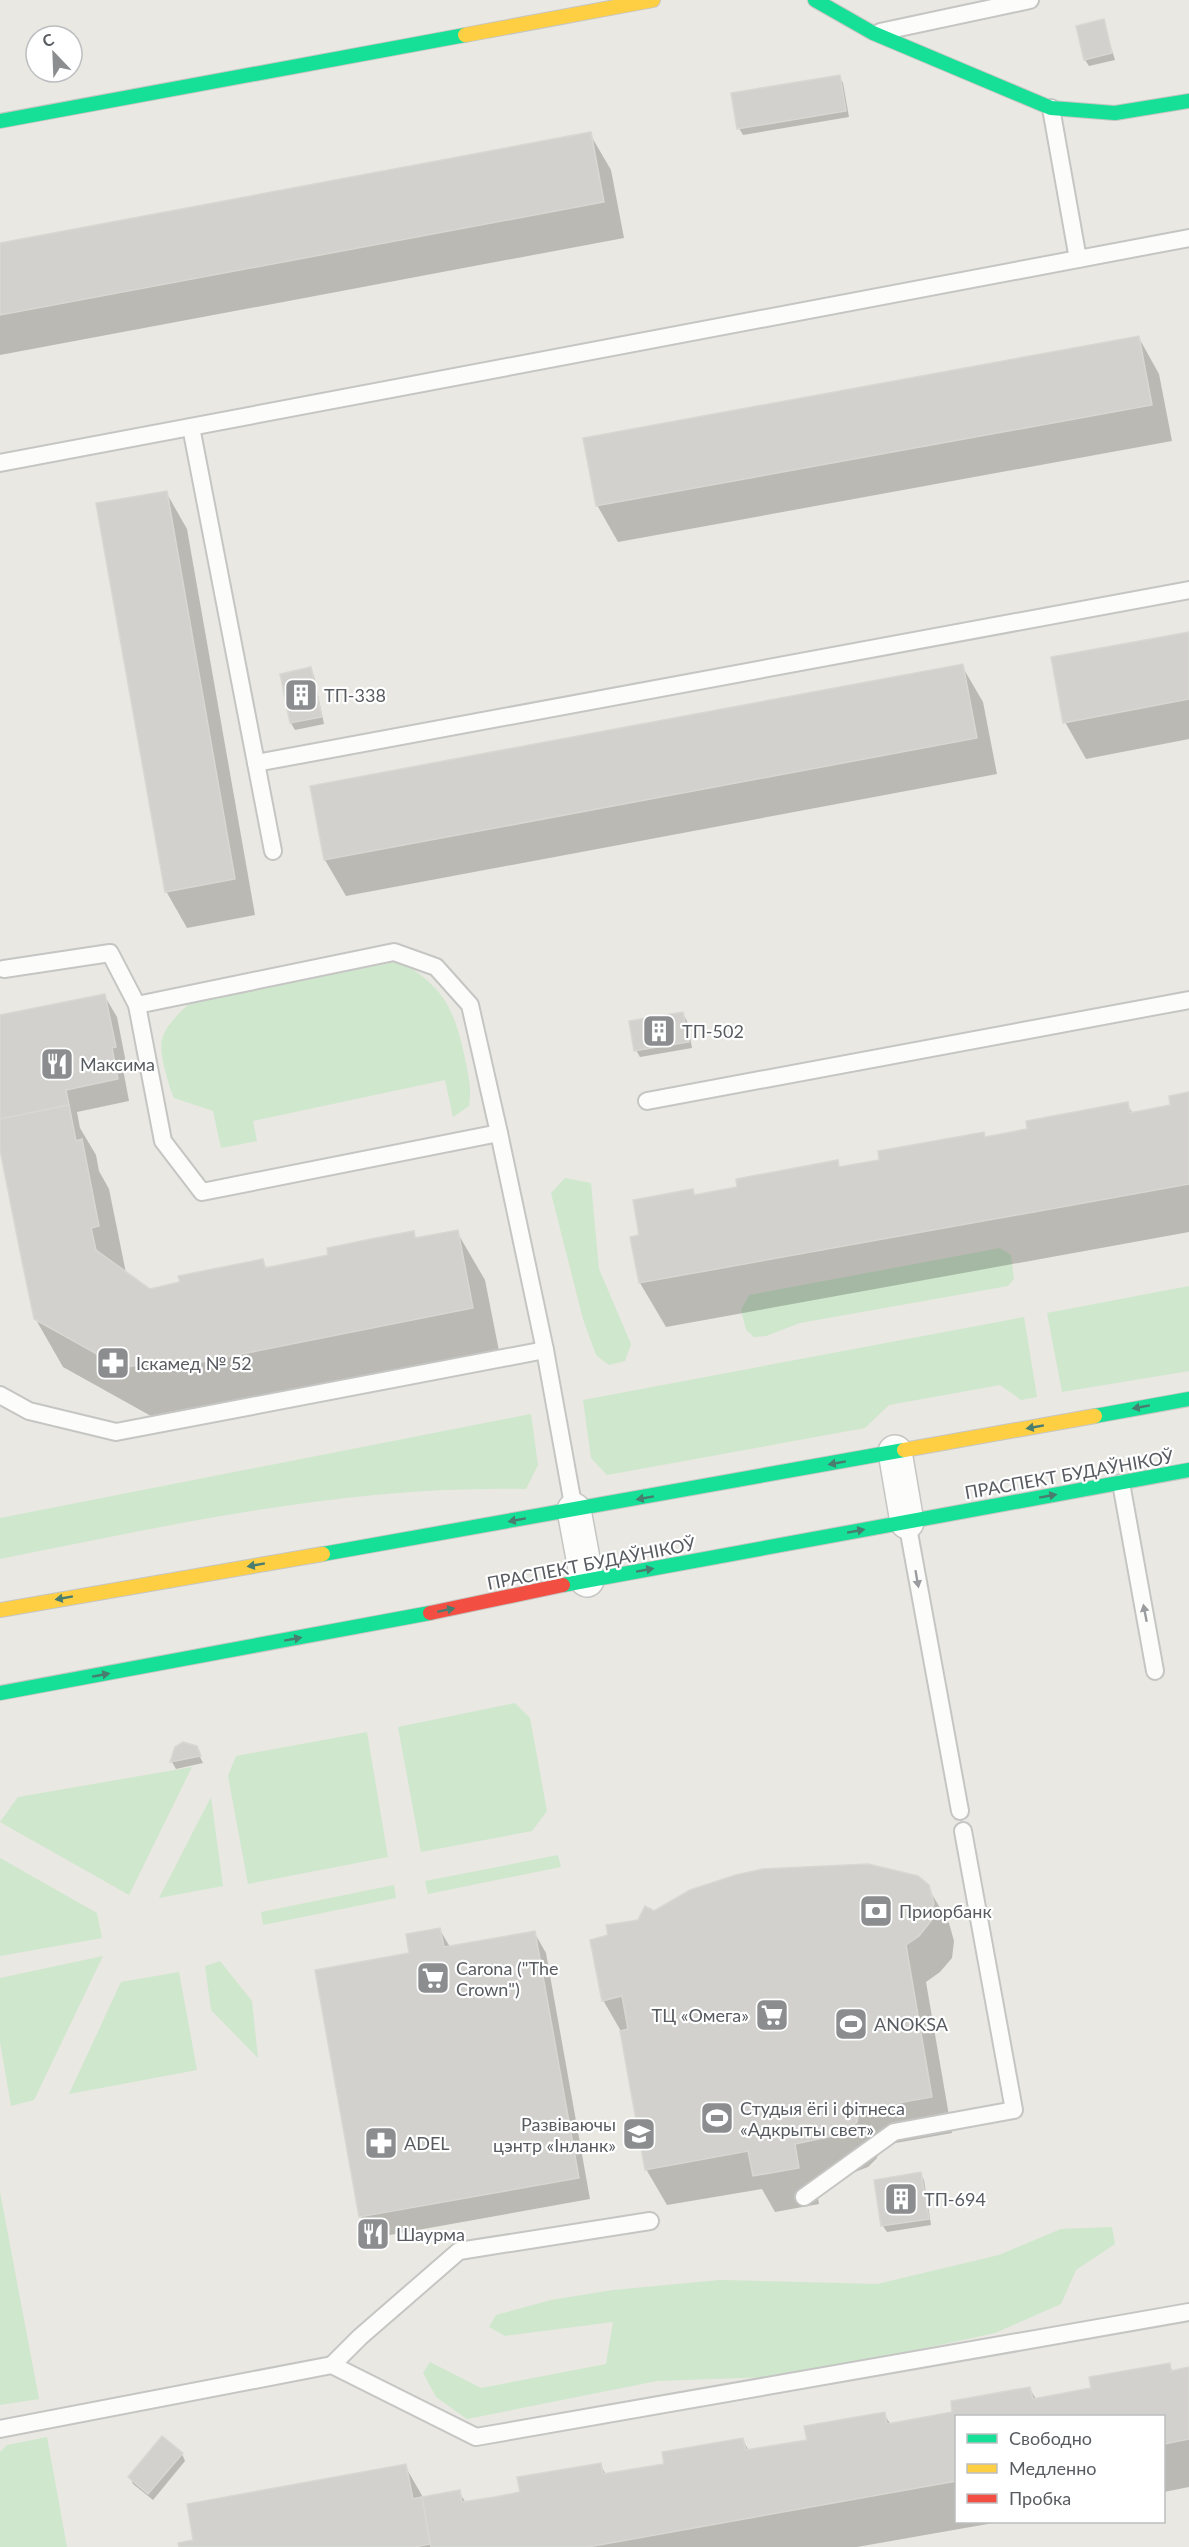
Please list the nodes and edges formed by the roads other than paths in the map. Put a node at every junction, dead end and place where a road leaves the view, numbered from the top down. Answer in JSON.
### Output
{"nodes":[{"id":1,"x":653,"y":0,"type":"edge"},
{"id":2,"x":815,"y":0,"type":"edge"},
{"id":3,"x":1030,"y":0,"type":"edge"},
{"id":4,"x":873,"y":33,"type":"junction"},
{"id":5,"x":1189,"y":101,"type":"edge"},
{"id":6,"x":1051,"y":108,"type":"junction"},
{"id":7,"x":0,"y":121,"type":"edge"},
{"id":8,"x":1189,"y":238,"type":"edge"},
{"id":9,"x":1078,"y":259,"type":"junction"},
{"id":10,"x":191,"y":427,"type":"junction"},
{"id":11,"x":0,"y":463,"type":"edge"},
{"id":12,"x":1189,"y":590,"type":"edge"},
{"id":13,"x":256,"y":763,"type":"junction"},
{"id":14,"x":273,"y":851,"type":"dead end"},
{"id":15,"x":4,"y":969,"type":"dead end"},
{"id":16,"x":1189,"y":1000,"type":"edge"},
{"id":17,"x":137,"y":1005,"type":"junction"},
{"id":18,"x":647,"y":1101,"type":"dead end"},
{"id":19,"x":499,"y":1132,"type":"junction"},
{"id":20,"x":545,"y":1350,"type":"junction"},
{"id":21,"x":0,"y":1395,"type":"edge"},
{"id":22,"x":1189,"y":1399,"type":"edge"},
{"id":23,"x":895,"y":1452,"type":"junction"},
{"id":24,"x":1189,"y":1470,"type":"edge"},
{"id":25,"x":1120,"y":1483,"type":"junction"},
{"id":26,"x":574,"y":1510,"type":"junction"},
{"id":27,"x":907,"y":1522,"type":"junction"},
{"id":28,"x":587,"y":1580,"type":"junction"},
{"id":29,"x":0,"y":1601,"type":"edge"},
{"id":30,"x":34,"y":1603,"type":"junction"},
{"id":31,"x":0,"y":1610,"type":"edge"},
{"id":32,"x":1155,"y":1671,"type":"dead end"},
{"id":33,"x":44,"y":1685,"type":"junction"},
{"id":34,"x":0,"y":1693,"type":"edge"},
{"id":35,"x":17,"y":1702,"type":"dead end"},
{"id":36,"x":960,"y":1811,"type":"dead end"},
{"id":37,"x":963,"y":1831,"type":"dead end"},
{"id":38,"x":804,"y":2196,"type":"dead end"},
{"id":39,"x":650,"y":2221,"type":"dead end"},
{"id":40,"x":1189,"y":2312,"type":"edge"},
{"id":41,"x":332,"y":2365,"type":"junction"},
{"id":42,"x":0,"y":2429,"type":"edge"}],
"edges":[{"from":1,"to":7,"type":"main road"},
{"from":2,"to":4,"type":"main road"},
{"from":3,"to":4,"type":"lane"},
{"from":4,"to":6,"type":"main road"},
{"from":5,"to":6,"type":"main road"},
{"from":6,"to":9,"type":"lane"},
{"from":8,"to":9,"type":"lane"},
{"from":9,"to":10,"type":"lane"},
{"from":10,"to":11,"type":"lane"},
{"from":10,"to":13,"type":"lane"},
{"from":12,"to":13,"type":"lane"},
{"from":13,"to":14,"type":"lane"},
{"from":15,"to":17,"type":"lane"},
{"from":16,"to":18,"type":"lane"},
{"from":17,"to":19,"type":"lane"},
{"from":17,"to":19,"type":"lane"},
{"from":19,"to":20,"type":"lane"},
{"from":20,"to":21,"type":"lane"},
{"from":20,"to":26,"type":"lane"},
{"from":22,"to":23,"type":"main road","one_way":true},
{"from":23,"to":26,"type":"main road","one_way":true},
{"from":23,"to":27,"type":"street"},
{"from":24,"to":25,"type":"main road","name":"ПРАСПЕКТ БУДАЎНІКОЎ"},
{"from":27,"to":25,"type":"main road","name":"ПРАСПЕКТ БУДАЎНІКОЎ","one_way":true},
{"from":32,"to":25,"type":"lane","one_way":true},
{"from":26,"to":28,"type":"street"},
{"from":26,"to":30,"type":"main road","one_way":true},
{"from":28,"to":27,"type":"main road","name":"ПРАСПЕКТ БУДАЎНІКОЎ","one_way":true},
{"from":27,"to":36,"type":"lane","one_way":true},
{"from":33,"to":28,"type":"main road","name":"ПРАСПЕКТ БУДАЎНІКОЎ","one_way":true},
{"from":29,"to":30,"type":"main road"},
{"from":30,"to":31,"type":"main road"},
{"from":33,"to":34,"type":"main road","name":"ПРАСПЕКТ БУДАЎНІКОЎ"},
{"from":33,"to":35,"type":"main road"},
{"from":37,"to":38,"type":"lane"},
{"from":39,"to":41,"type":"lane"},
{"from":40,"to":41,"type":"lane"},
{"from":41,"to":42,"type":"lane"}]}
